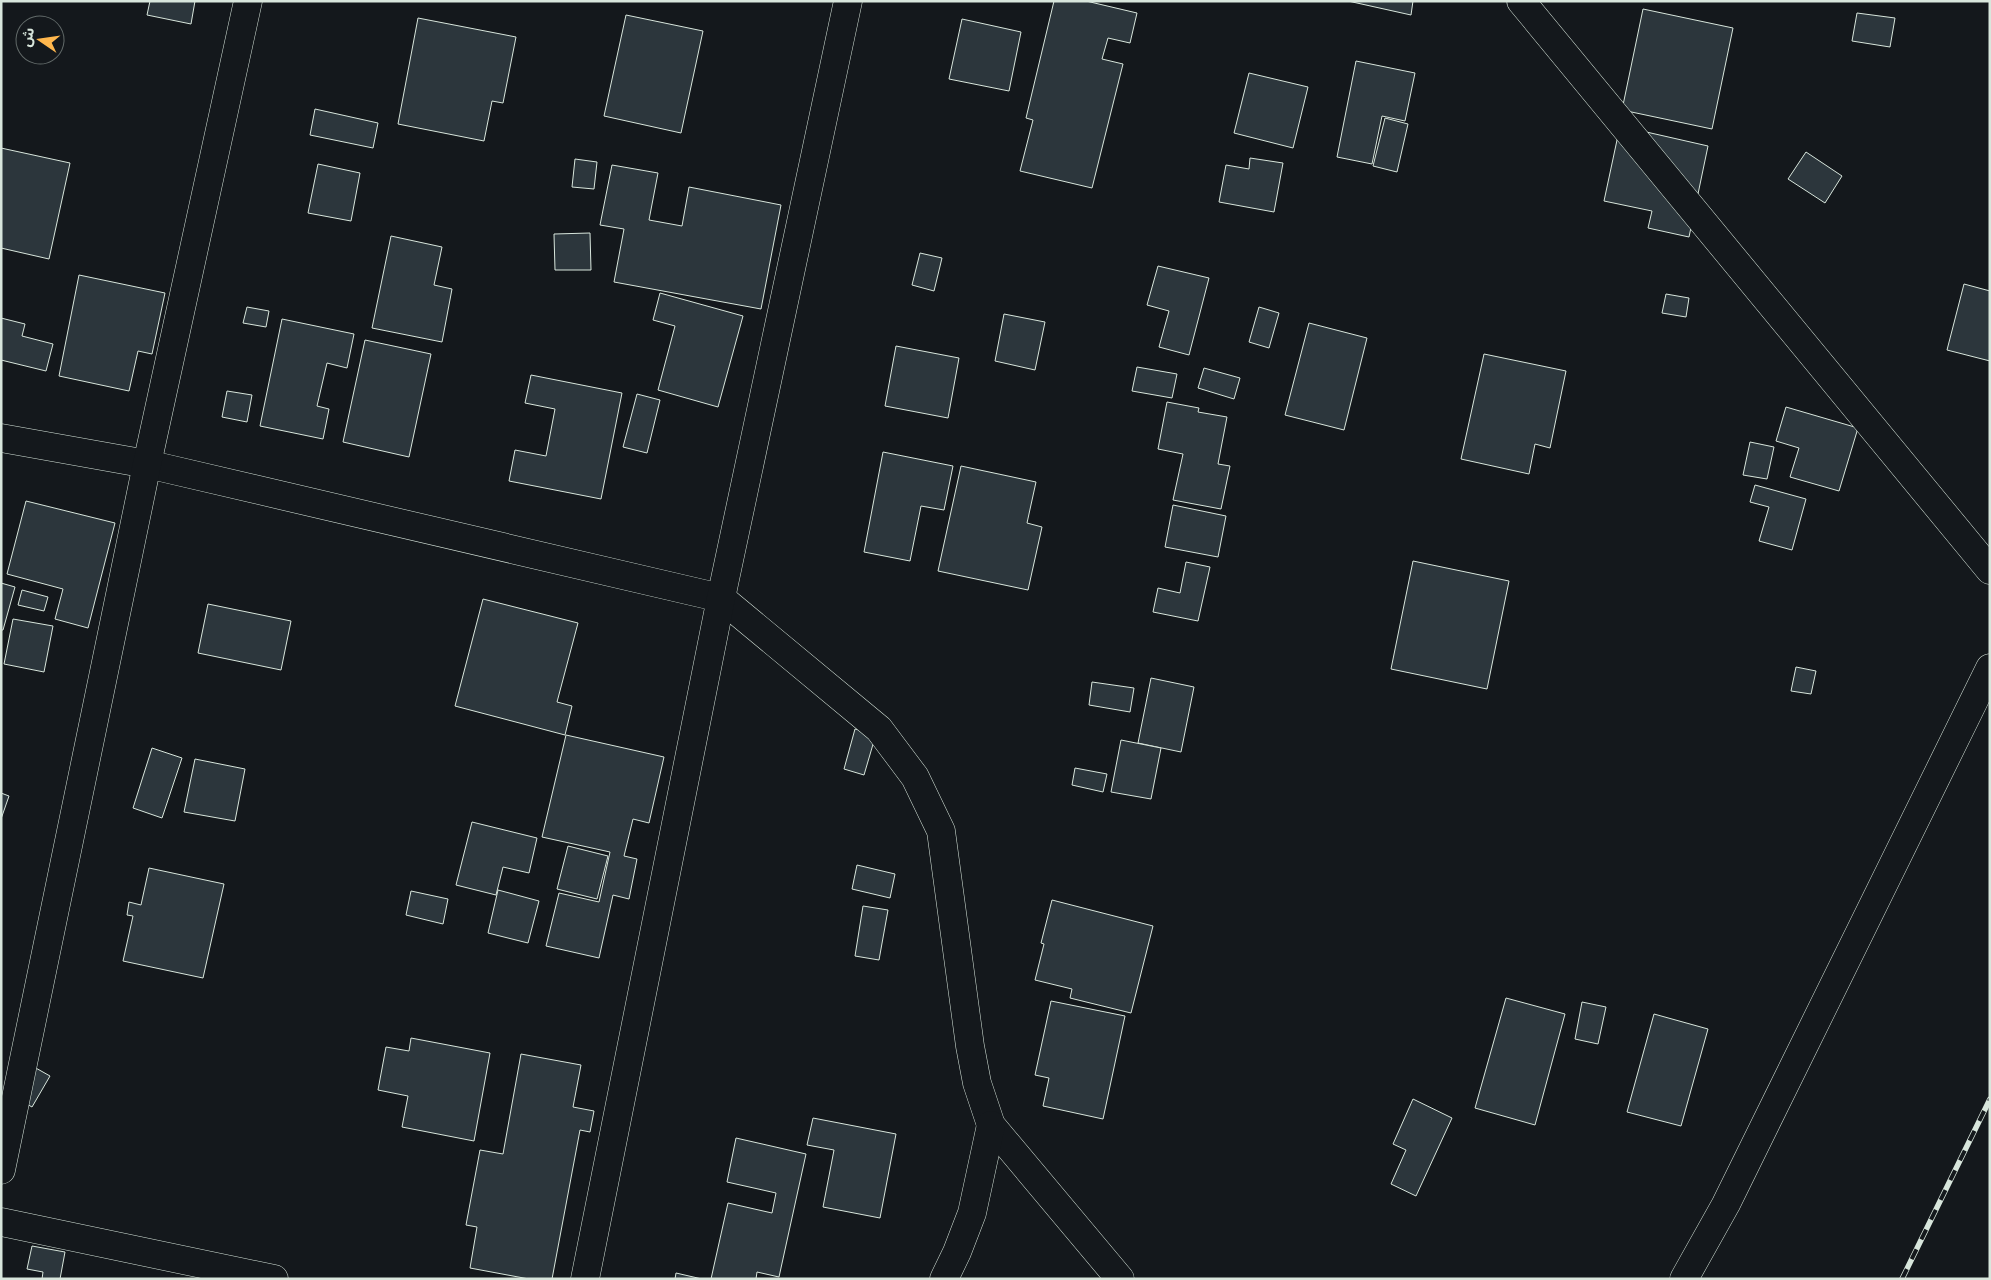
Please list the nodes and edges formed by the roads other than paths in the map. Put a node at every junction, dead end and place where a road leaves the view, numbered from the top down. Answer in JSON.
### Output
{"nodes":[{"id":1,"x":248,"y":1,"type":"edge"},
{"id":2,"x":848,"y":1,"type":"edge"},
{"id":3,"x":1521,"y":1,"type":"edge"},
{"id":4,"x":1,"y":438,"type":"edge"},
{"id":5,"x":147,"y":464,"type":"junction"},
{"id":6,"x":1990,"y":570,"type":"edge"},
{"id":7,"x":721,"y":598,"type":"junction"},
{"id":8,"x":1990,"y":668,"type":"edge"},
{"id":9,"x":991,"y":1125,"type":"junction"},
{"id":10,"x":1,"y":1170,"type":"edge"},
{"id":11,"x":1,"y":1222,"type":"edge"},
{"id":12,"x":274,"y":1279,"type":"edge"},
{"id":13,"x":585,"y":1279,"type":"edge"},
{"id":14,"x":944,"y":1279,"type":"edge"},
{"id":15,"x":1120,"y":1279,"type":"edge"},
{"id":16,"x":1684,"y":1279,"type":"edge"}],
"edges":[{"from":1,"to":5,"type":"street"},
{"from":2,"to":7,"type":"street"},
{"from":3,"to":6,"type":"street"},
{"from":4,"to":5,"type":"street"},
{"from":5,"to":7,"type":"street"},
{"from":5,"to":10,"type":"street"},
{"from":7,"to":9,"type":"street"},
{"from":7,"to":13,"type":"street"},
{"from":8,"to":16,"type":"street"},
{"from":9,"to":14,"type":"street"},
{"from":9,"to":15,"type":"street"},
{"from":11,"to":12,"type":"street"}]}
